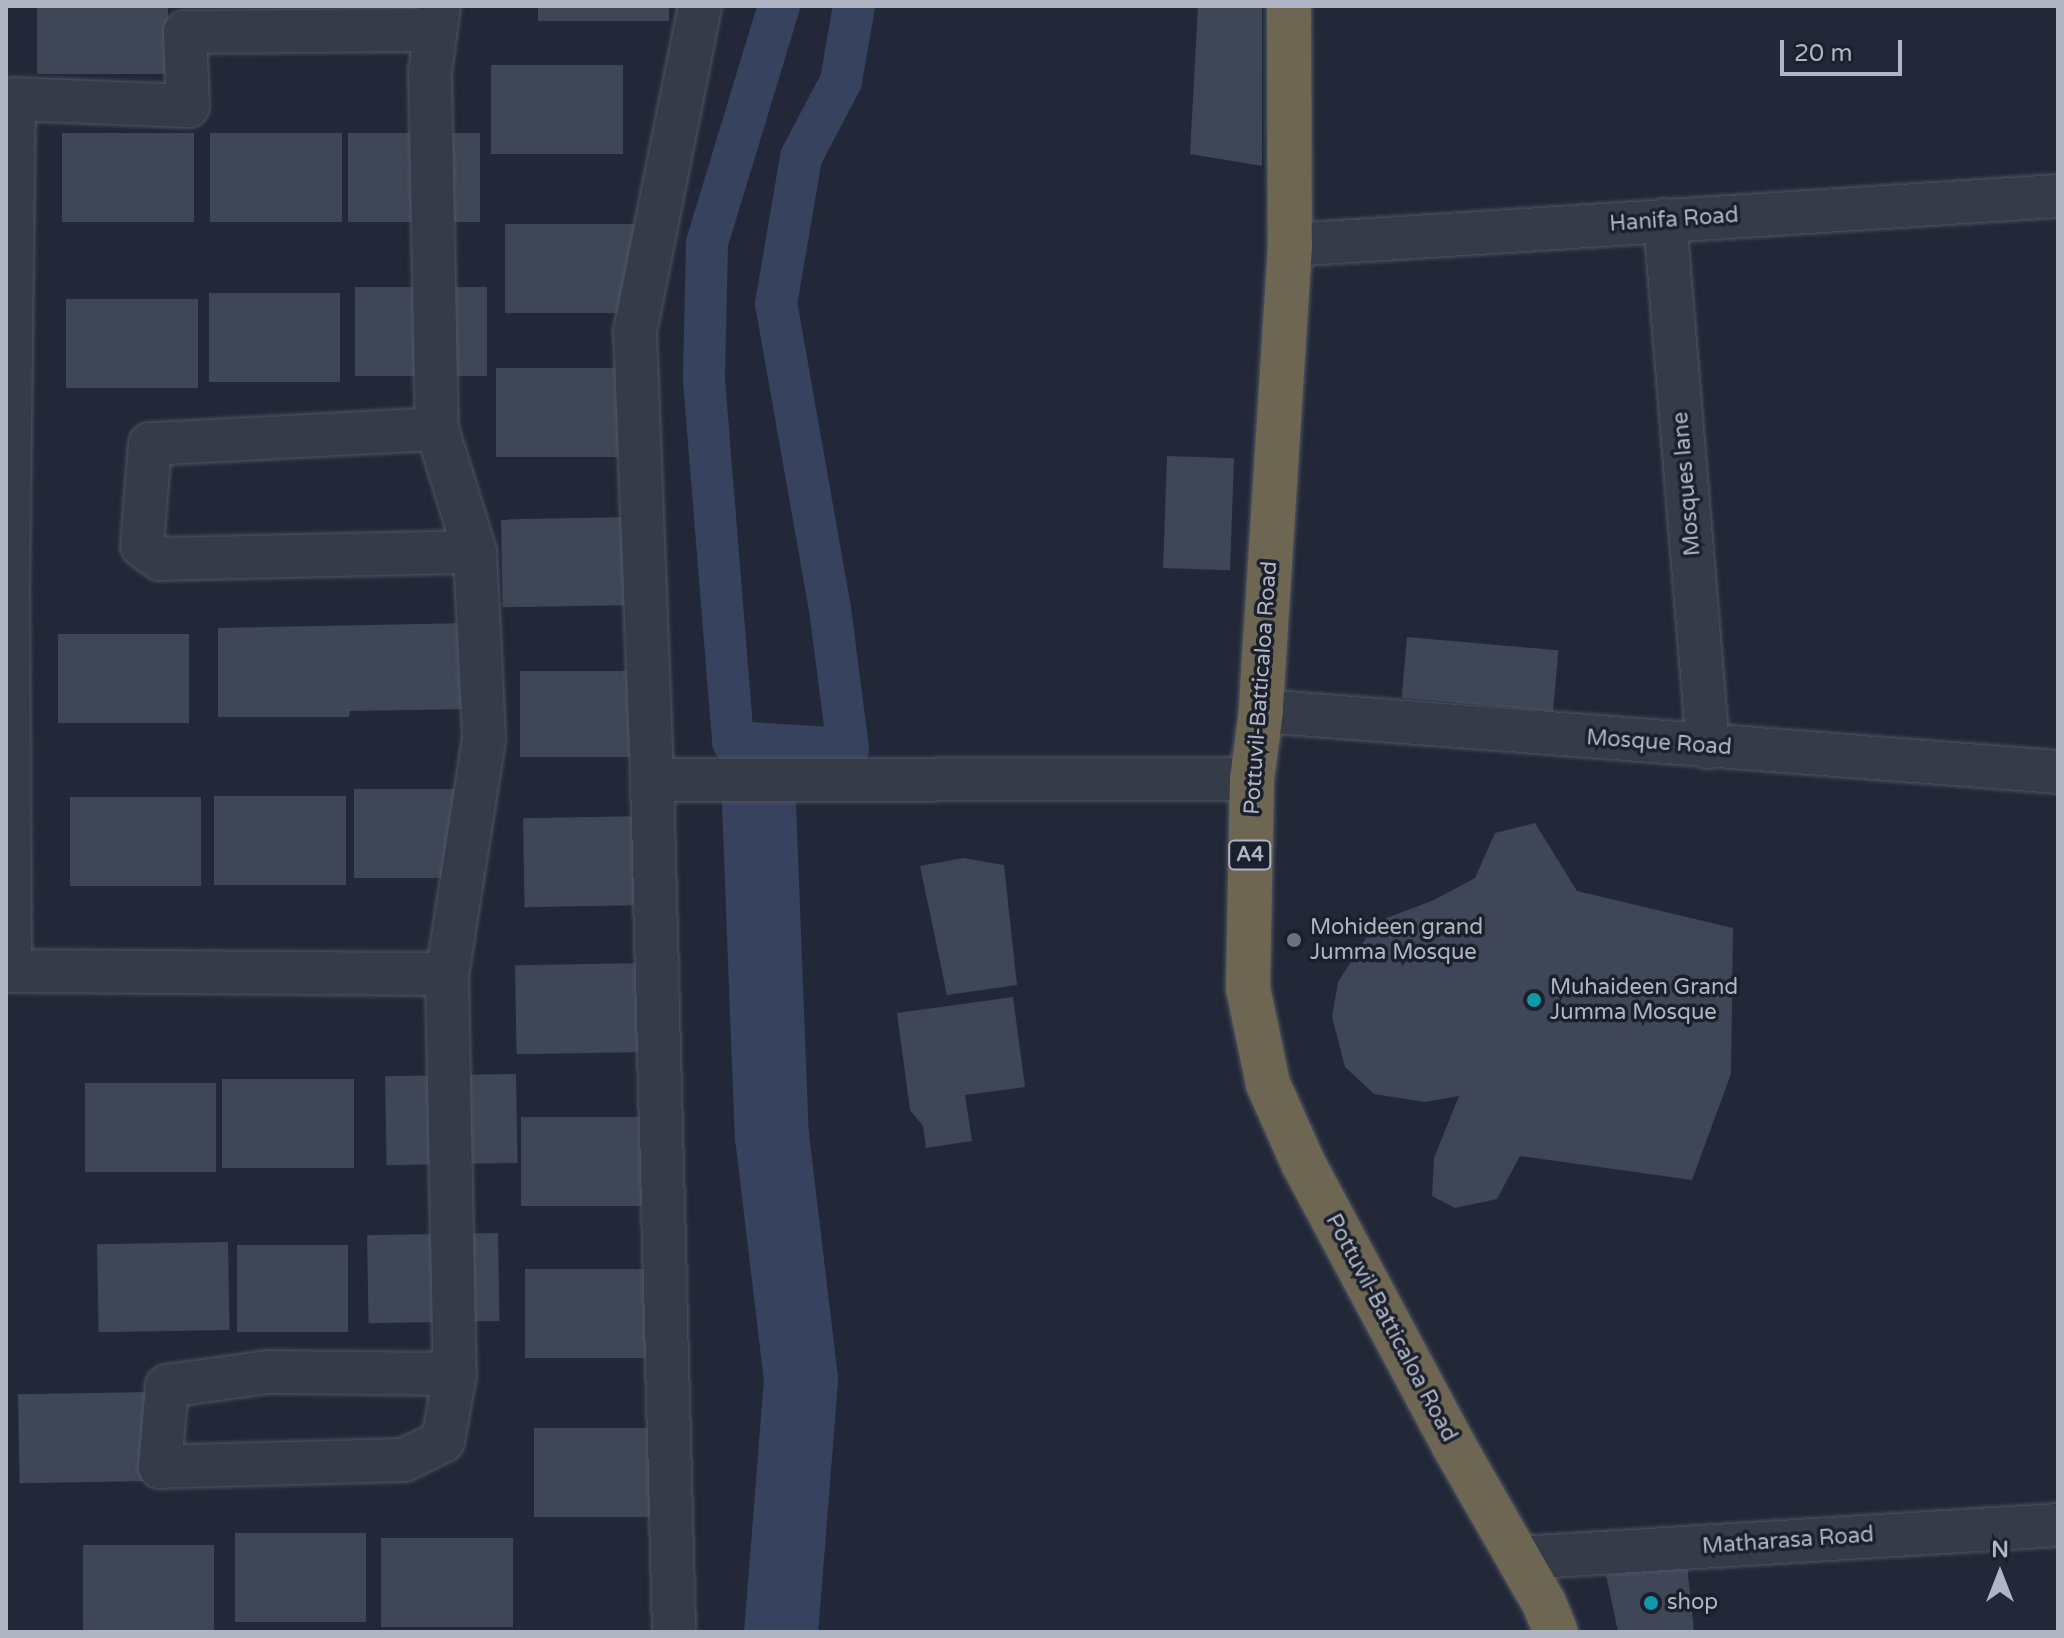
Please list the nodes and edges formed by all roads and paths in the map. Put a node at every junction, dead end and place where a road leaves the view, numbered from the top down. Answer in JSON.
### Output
{"nodes":[{"id":1,"x":700,"y":6,"type":"edge"},
{"id":2,"x":1289,"y":6,"type":"edge"},
{"id":3,"x":436,"y":18,"type":"edge"},
{"id":4,"x":2058,"y":196,"type":"edge"},
{"id":5,"x":1665,"y":220,"type":"junction"},
{"id":6,"x":1290,"y":245,"type":"junction"},
{"id":7,"x":437,"y":429,"type":"junction"},
{"id":8,"x":475,"y":552,"type":"junction"},
{"id":9,"x":1261,"y":711,"type":"junction"},
{"id":10,"x":1708,"y":747,"type":"junction"},
{"id":11,"x":2058,"y":772,"type":"edge"},
{"id":12,"x":667,"y":779,"type":"junction"},
{"id":13,"x":1252,"y":779,"type":"junction"},
{"id":14,"x":447,"y":974,"type":"junction"},
{"id":15,"x":455,"y":1374,"type":"junction"},
{"id":16,"x":2058,"y":1525,"type":"edge"},
{"id":17,"x":1519,"y":1558,"type":"junction"},
{"id":18,"x":674,"y":1632,"type":"edge"},
{"id":19,"x":1556,"y":1632,"type":"edge"}],
"edges":[{"from":1,"to":12,"type":"street"},
{"from":2,"to":6,"type":"highway","name":"Pottuvil-Batticaloa Road","number":"A4"},
{"from":3,"to":7,"type":"street"},
{"from":3,"to":14,"type":"street"},
{"from":4,"to":5,"type":"street","name":"Hanifa Road"},
{"from":5,"to":6,"type":"street","name":"Hanifa Road"},
{"from":5,"to":10,"type":"street","name":"Mosques lane"},
{"from":6,"to":9,"type":"highway","name":"Pottuvil-Batticaloa Road","number":"A4"},
{"from":7,"to":8,"type":"street"},
{"from":7,"to":8,"type":"street"},
{"from":8,"to":14,"type":"street"},
{"from":9,"to":10,"type":"street","name":"Mosque Road"},
{"from":9,"to":13,"type":"highway","name":"Pottuvil-Batticaloa Road","number":"A4"},
{"from":10,"to":11,"type":"street","name":"Mosque Road"},
{"from":12,"to":13,"type":"street"},
{"from":12,"to":18,"type":"street"},
{"from":13,"to":17,"type":"highway","name":"Pottuvil-Batticaloa Road","number":"A4"},
{"from":14,"to":15,"type":"street"},
{"from":15,"to":15,"type":"street"},
{"from":16,"to":17,"type":"street","name":"Matharasa Road"},
{"from":17,"to":19,"type":"highway","name":"Pottuvil-Batticaloa Road","number":"A4"}]}
